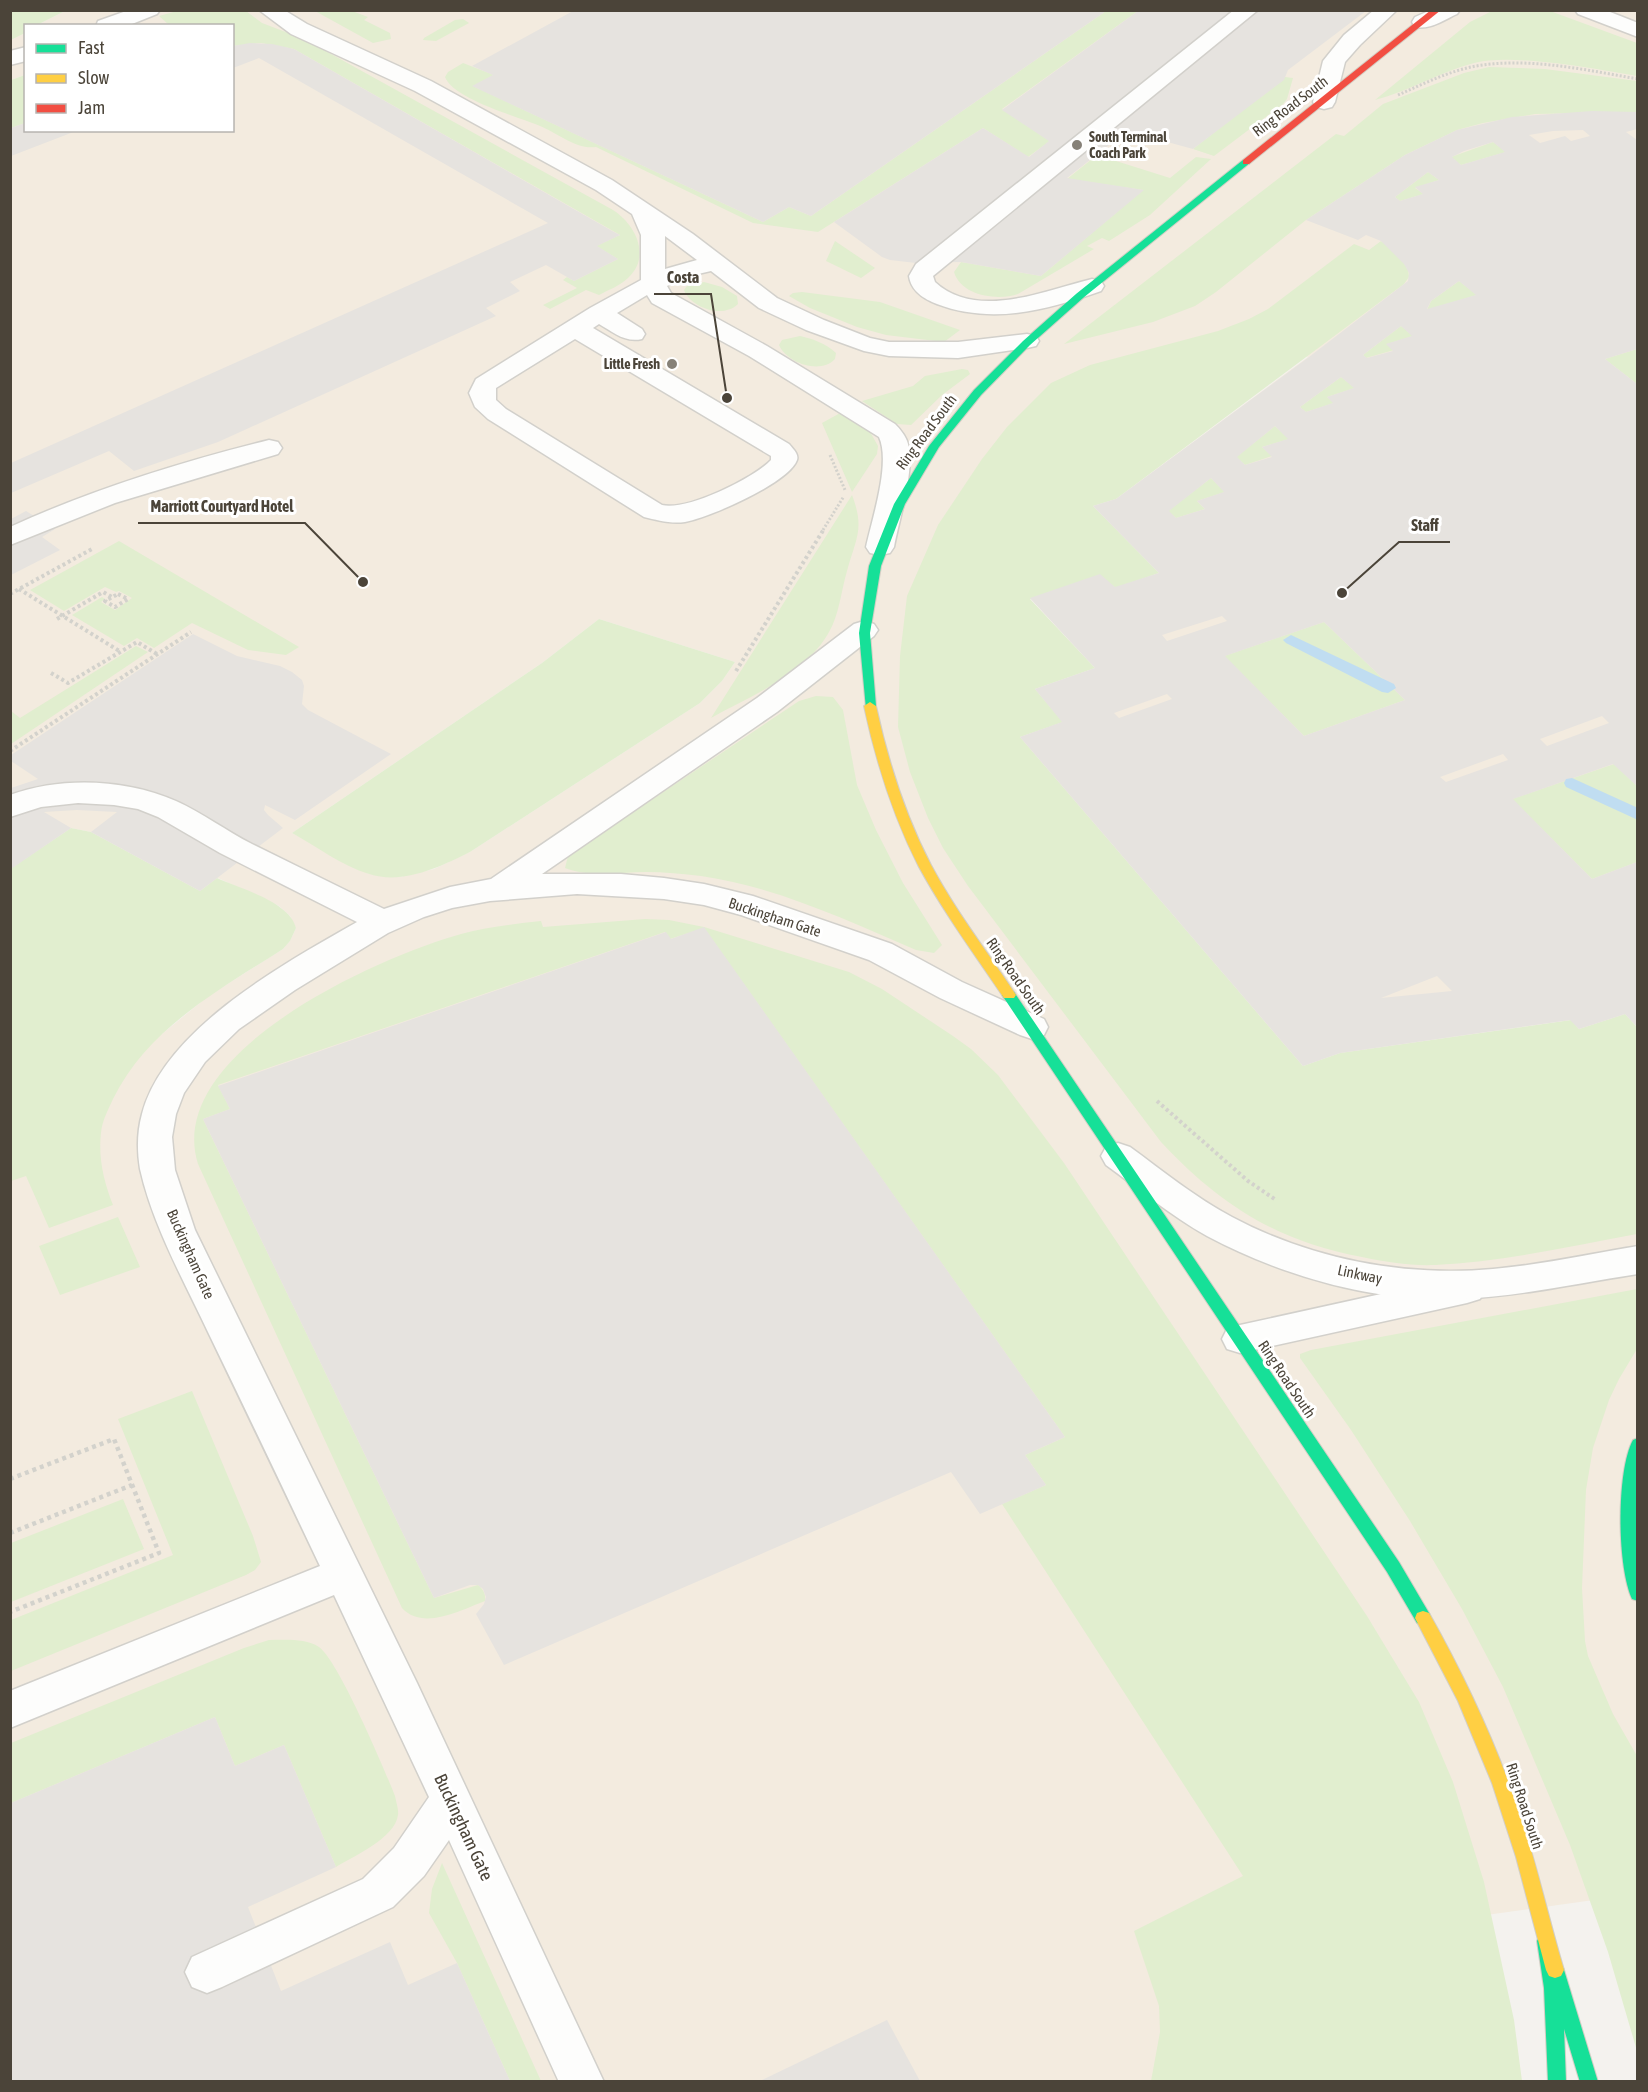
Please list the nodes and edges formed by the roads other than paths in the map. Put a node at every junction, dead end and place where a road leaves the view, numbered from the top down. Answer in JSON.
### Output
{"nodes":[{"id":1,"x":150,"y":10,"type":"edge"},
{"id":2,"x":269,"y":10,"type":"edge"},
{"id":3,"x":1248,"y":10,"type":"edge"},
{"id":4,"x":1387,"y":10,"type":"edge"},
{"id":5,"x":1450,"y":10,"type":"edge"},
{"id":6,"x":1585,"y":10,"type":"edge"},
{"id":7,"x":1430,"y":16,"type":"edge"},
{"id":8,"x":112,"y":24,"type":"edge"},
{"id":9,"x":1638,"y":31,"type":"edge"},
{"id":10,"x":1324,"y":102,"type":"junction"},
{"id":11,"x":642,"y":211,"type":"junction"},
{"id":12,"x":715,"y":262,"type":"junction"},
{"id":13,"x":652,"y":283,"type":"junction"},
{"id":14,"x":1092,"y":286,"type":"junction"},
{"id":15,"x":599,"y":313,"type":"junction"},
{"id":16,"x":575,"y":328,"type":"junction"},
{"id":17,"x":633,"y":334,"type":"dead end"},
{"id":18,"x":1027,"y":341,"type":"junction"},
{"id":19,"x":268,"y":448,"type":"dead end"},
{"id":20,"x":10,"y":537,"type":"edge"},
{"id":21,"x":878,"y":557,"type":"junction"},
{"id":22,"x":864,"y":630,"type":"junction"},
{"id":23,"x":10,"y":807,"type":"edge"},
{"id":24,"x":499,"y":889,"type":"junction"},
{"id":25,"x":383,"y":922,"type":"junction"},
{"id":26,"x":1032,"y":1027,"type":"junction"},
{"id":27,"x":1112,"y":1152,"type":"junction"},
{"id":28,"x":1638,"y":1260,"type":"edge"},
{"id":29,"x":1493,"y":1283,"type":"junction"},
{"id":30,"x":1240,"y":1339,"type":"junction"},
{"id":31,"x":1638,"y":1444,"type":"edge"},
{"id":32,"x":344,"y":1574,"type":"junction"},
{"id":33,"x":1638,"y":1594,"type":"edge"},
{"id":34,"x":10,"y":1710,"type":"edge"},
{"id":35,"x":451,"y":1800,"type":"junction"},
{"id":36,"x":1546,"y":1941,"type":"junction"},
{"id":37,"x":207,"y":1972,"type":"dead end"},
{"id":38,"x":582,"y":2082,"type":"edge"},
{"id":39,"x":1557,"y":2082,"type":"edge"},
{"id":40,"x":1589,"y":2082,"type":"edge"}],
"edges":[{"from":1,"to":8,"type":"street"},
{"from":2,"to":11,"type":"street"},
{"from":3,"to":14,"type":"street"},
{"from":4,"to":10,"type":"street"},
{"from":5,"to":7,"type":"street"},
{"from":6,"to":9,"type":"street"},
{"from":7,"to":10,"type":"main road","name":"Ring Road South"},
{"from":10,"to":14,"type":"main road","name":"Ring Road South"},
{"from":11,"to":12,"type":"street"},
{"from":11,"to":13,"type":"street"},
{"from":12,"to":13,"type":"street"},
{"from":12,"to":18,"type":"street"},
{"from":13,"to":15,"type":"street"},
{"from":13,"to":21,"type":"street"},
{"from":14,"to":18,"type":"main road","name":"Ring Road South"},
{"from":15,"to":16,"type":"street"},
{"from":15,"to":17,"type":"street"},
{"from":16,"to":16,"type":"street"},
{"from":18,"to":21,"type":"main road","name":"Ring Road South"},
{"from":19,"to":20,"type":"street"},
{"from":21,"to":22,"type":"main road","name":"Ring Road South"},
{"from":22,"to":24,"type":"street","name":"Buckingham Gate"},
{"from":22,"to":26,"type":"main road","name":"Ring Road South"},
{"from":23,"to":25,"type":"street"},
{"from":24,"to":25,"type":"street","name":"Buckingham Gate"},
{"from":24,"to":26,"type":"street","name":"Buckingham Gate"},
{"from":25,"to":32,"type":"street","name":"Buckingham Gate"},
{"from":26,"to":27,"type":"main road","name":"Ring Road South"},
{"from":27,"to":29,"type":"street","name":"Linkway"},
{"from":27,"to":30,"type":"main road","name":"Ring Road South"},
{"from":28,"to":29,"type":"street","name":"Linkway"},
{"from":29,"to":30,"type":"street"},
{"from":30,"to":36,"type":"main road","name":"Ring Road South"},
{"from":31,"to":33,"type":"main road"},
{"from":32,"to":34,"type":"street"},
{"from":32,"to":35,"type":"street","name":"Buckingham Gate"},
{"from":35,"to":37,"type":"street"},
{"from":35,"to":38,"type":"street","name":"Buckingham Gate"},
{"from":36,"to":39,"type":"main road"},
{"from":36,"to":40,"type":"main road","name":"Ring Road South"}]}
